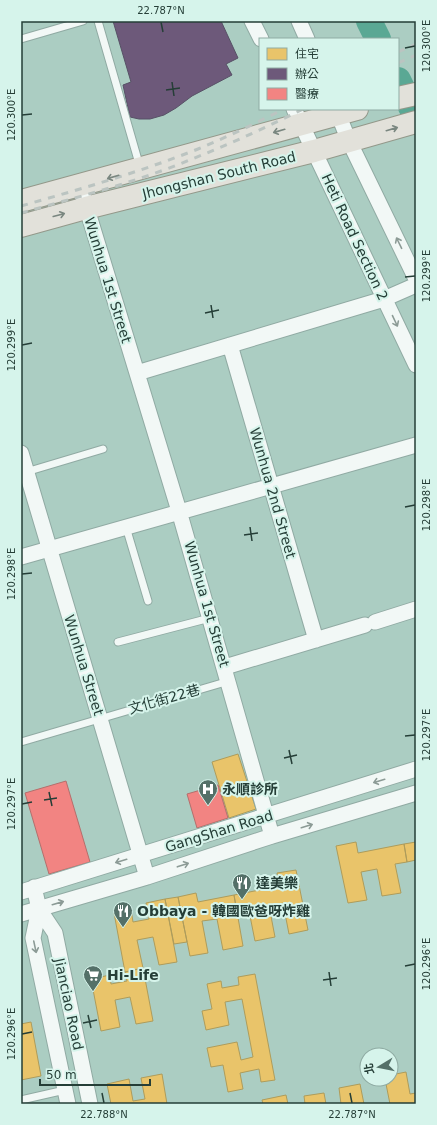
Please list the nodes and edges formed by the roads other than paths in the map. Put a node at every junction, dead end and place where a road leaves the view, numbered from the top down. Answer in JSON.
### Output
{"nodes":[{"id":1,"x":83,"y":21,"type":"edge"},
{"id":2,"x":98,"y":21,"type":"edge"},
{"id":3,"x":252,"y":21,"type":"edge"},
{"id":4,"x":299,"y":21,"type":"edge"},
{"id":5,"x":260,"y":38,"type":"edge"},
{"id":6,"x":307,"y":38,"type":"edge"},
{"id":7,"x":21,"y":39,"type":"edge"},
{"id":8,"x":416,"y":94,"type":"edge"},
{"id":9,"x":399,"y":98,"type":"edge"},
{"id":10,"x":344,"y":111,"type":"edge"},
{"id":11,"x":298,"y":117,"type":"edge"},
{"id":12,"x":416,"y":122,"type":"edge"},
{"id":13,"x":359,"y":139,"type":"junction"},
{"id":14,"x":314,"y":151,"type":"junction"},
{"id":15,"x":140,"y":169,"type":"junction"},
{"id":16,"x":80,"y":186,"type":"junction"},
{"id":17,"x":21,"y":201,"type":"edge"},
{"id":18,"x":86,"y":208,"type":"junction"},
{"id":19,"x":21,"y":226,"type":"edge"},
{"id":20,"x":416,"y":278,"type":"edge"},
{"id":21,"x":416,"y":285,"type":"edge"},
{"id":22,"x":384,"y":299,"type":"junction"},
{"id":23,"x":230,"y":345,"type":"junction"},
{"id":24,"x":416,"y":365,"type":"edge"},
{"id":25,"x":137,"y":373,"type":"junction"},
{"id":26,"x":416,"y":445,"type":"edge"},
{"id":27,"x":103,"y":449,"type":"dead end"},
{"id":28,"x":21,"y":454,"type":"edge"},
{"id":29,"x":26,"y":472,"type":"junction"},
{"id":30,"x":271,"y":485,"type":"junction"},
{"id":31,"x":180,"y":511,"type":"junction"},
{"id":32,"x":126,"y":527,"type":"junction"},
{"id":33,"x":49,"y":549,"type":"junction"},
{"id":34,"x":21,"y":557,"type":"edge"},
{"id":35,"x":148,"y":601,"type":"dead end"},
{"id":36,"x":416,"y":609,"type":"edge"},
{"id":37,"x":210,"y":618,"type":"junction"},
{"id":38,"x":316,"y":640,"type":"junction"},
{"id":39,"x":118,"y":642,"type":"dead end"},
{"id":40,"x":227,"y":674,"type":"junction"},
{"id":41,"x":100,"y":718,"type":"junction"},
{"id":42,"x":21,"y":742,"type":"edge"},
{"id":43,"x":416,"y":769,"type":"edge"},
{"id":44,"x":416,"y":793,"type":"edge"},
{"id":45,"x":266,"y":816,"type":"junction"},
{"id":46,"x":272,"y":836,"type":"junction"},
{"id":47,"x":140,"y":855,"type":"junction"},
{"id":48,"x":147,"y":877,"type":"junction"},
{"id":49,"x":28,"y":890,"type":"edge"},
{"id":50,"x":39,"y":909,"type":"junction"},
{"id":51,"x":21,"y":914,"type":"edge"},
{"id":52,"x":77,"y":1041,"type":"junction"},
{"id":53,"x":55,"y":1045,"type":"junction"},
{"id":54,"x":66,"y":1097,"type":"edge"},
{"id":55,"x":21,"y":1100,"type":"edge"},
{"id":56,"x":90,"y":1104,"type":"edge"}],
"edges":[{"from":1,"to":7,"type":"lane"},
{"from":2,"to":15,"type":"lane"},
{"from":3,"to":5,"type":"street"},
{"from":4,"to":6,"type":"street"},
{"from":8,"to":9,"type":"main road"},
{"from":10,"to":11,"type":"main road","name":"Jhongshan South Road"},
{"from":10,"to":13,"type":"street"},
{"from":11,"to":14,"type":"street","name":"Heti Road Section 2"},
{"from":11,"to":15,"type":"main road","name":"Jhongshan South Road","one_way":true},
{"from":13,"to":12,"type":"main road","name":"Jhongshan South Road","one_way":true},
{"from":13,"to":14,"type":"main road","name":"Jhongshan South Road"},
{"from":20,"to":13,"type":"street","one_way":true},
{"from":14,"to":18,"type":"main road","name":"Jhongshan South Road"},
{"from":14,"to":22,"type":"street","name":"Heti Road Section 2"},
{"from":15,"to":16,"type":"main road","name":"Jhongshan South Road","one_way":true},
{"from":16,"to":17,"type":"main road","name":"Jhongshan South Road"},
{"from":16,"to":18,"type":"street","name":"Wunhua 1st Street"},
{"from":19,"to":18,"type":"main road","name":"Jhongshan South Road","one_way":true},
{"from":18,"to":25,"type":"street","name":"Wunhua 1st Street"},
{"from":21,"to":22,"type":"street"},
{"from":22,"to":23,"type":"street"},
{"from":22,"to":24,"type":"street","name":"Heti Road Section 2","one_way":true},
{"from":23,"to":25,"type":"street"},
{"from":23,"to":30,"type":"street","name":"Wunhua 2nd Street"},
{"from":25,"to":31,"type":"street","name":"Wunhua 1st Street"},
{"from":26,"to":30,"type":"street"},
{"from":27,"to":29,"type":"lane"},
{"from":28,"to":29,"type":"street","name":"Wunhua Street"},
{"from":29,"to":33,"type":"street","name":"Wunhua Street"},
{"from":30,"to":31,"type":"street"},
{"from":30,"to":38,"type":"street","name":"Wunhua 2nd Street"},
{"from":31,"to":32,"type":"street"},
{"from":31,"to":37,"type":"street","name":"Wunhua 1st Street"},
{"from":32,"to":33,"type":"street"},
{"from":32,"to":35,"type":"lane"},
{"from":33,"to":34,"type":"street"},
{"from":33,"to":41,"type":"street","name":"Wunhua Street"},
{"from":36,"to":38,"type":"street"},
{"from":37,"to":39,"type":"lane"},
{"from":37,"to":40,"type":"street","name":"Wunhua 1st Street"},
{"from":38,"to":40,"type":"street"},
{"from":40,"to":41,"type":"lane","name":"文化街22巷"},
{"from":40,"to":45,"type":"street","name":"Wunhua 1st Street"},
{"from":41,"to":42,"type":"lane","name":"文化街22巷"},
{"from":41,"to":47,"type":"street","name":"Wunhua Street"},
{"from":43,"to":45,"type":"street","name":"GangShan Road","one_way":true},
{"from":46,"to":44,"type":"street","name":"GangShan Road","one_way":true},
{"from":45,"to":46,"type":"street","name":"Wunhua 1st Street"},
{"from":45,"to":47,"type":"street","name":"GangShan Road"},
{"from":48,"to":46,"type":"street","name":"GangShan Road","one_way":true},
{"from":47,"to":48,"type":"street","name":"Wunhua Street"},
{"from":47,"to":49,"type":"street","name":"GangShan Road","one_way":true},
{"from":50,"to":48,"type":"street","name":"GangShan Road","one_way":true},
{"from":49,"to":50,"type":"street","name":"Jianciao Road"},
{"from":50,"to":51,"type":"street","name":"GangShan Road"},
{"from":50,"to":52,"type":"street","name":"Jianciao Road"},
{"from":50,"to":53,"type":"street","name":"Jianciao Road","one_way":true},
{"from":52,"to":53,"type":"street"},
{"from":52,"to":56,"type":"street","name":"Jianciao Road"},
{"from":53,"to":54,"type":"street","name":"Jianciao Road"},
{"from":54,"to":55,"type":"lane"}]}
